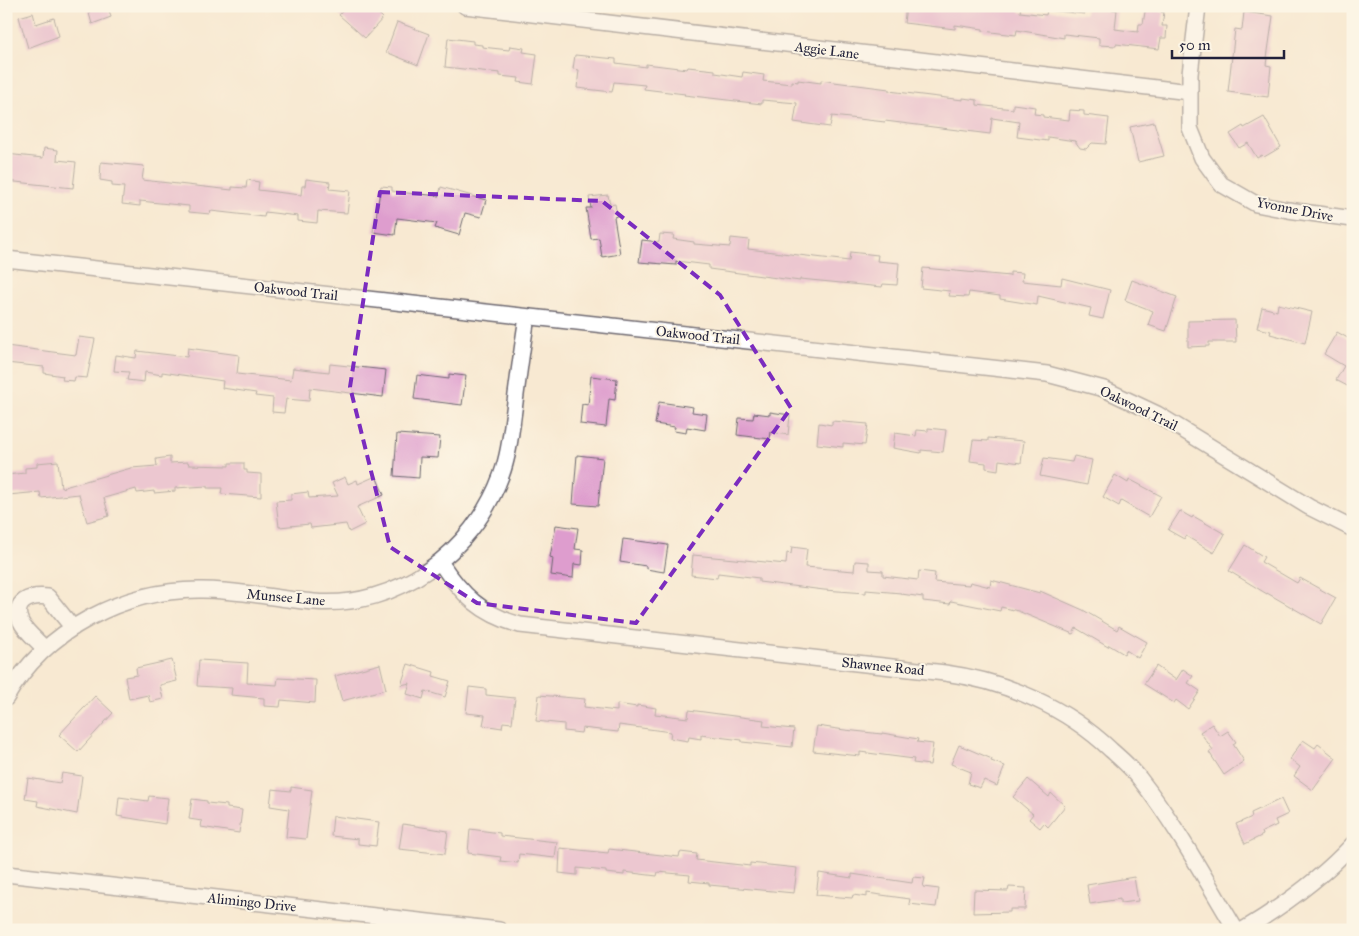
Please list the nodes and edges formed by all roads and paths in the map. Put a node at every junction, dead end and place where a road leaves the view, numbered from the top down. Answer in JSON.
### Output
{"nodes":[{"id":1,"x":465,"y":6,"type":"edge"},
{"id":2,"x":1198,"y":6,"type":"edge"},
{"id":3,"x":582,"y":14,"type":"edge"},
{"id":4,"x":1190,"y":92,"type":"junction"},
{"id":5,"x":1353,"y":219,"type":"edge"},
{"id":6,"x":6,"y":259,"type":"edge"},
{"id":7,"x":527,"y":316,"type":"junction"},
{"id":8,"x":1353,"y":529,"type":"edge"},
{"id":9,"x":440,"y":562,"type":"junction"},
{"id":10,"x":73,"y":628,"type":"junction"},
{"id":11,"x":45,"y":649,"type":"junction"},
{"id":12,"x":6,"y":698,"type":"edge"},
{"id":13,"x":1353,"y":844,"type":"edge"},
{"id":14,"x":6,"y":874,"type":"edge"},
{"id":15,"x":499,"y":930,"type":"edge"},
{"id":16,"x":1236,"y":930,"type":"edge"},
{"id":17,"x":1243,"y":930,"type":"edge"}],
"edges":[{"from":1,"to":3,"type":"street","name":"Aggie Lane"},
{"from":2,"to":4,"type":"street","name":"Yvonne Drive"},
{"from":3,"to":4,"type":"street","name":"Aggie Lane"},
{"from":4,"to":5,"type":"street","name":"Yvonne Drive"},
{"from":6,"to":7,"type":"street","name":"Oakwood Trail"},
{"from":7,"to":8,"type":"street","name":"Oakwood Trail"},
{"from":7,"to":9,"type":"street","name":"Munsee Lane"},
{"from":9,"to":10,"type":"street","name":"Munsee Lane"},
{"from":9,"to":16,"type":"street","name":"Shawnee Road"},
{"from":10,"to":11,"type":"street","name":"Munsee Lane"},
{"from":10,"to":11,"type":"street"},
{"from":11,"to":12,"type":"street","name":"Munsee Lane"},
{"from":13,"to":17,"type":"street"},
{"from":14,"to":15,"type":"street","name":"Alimingo Drive"}]}
